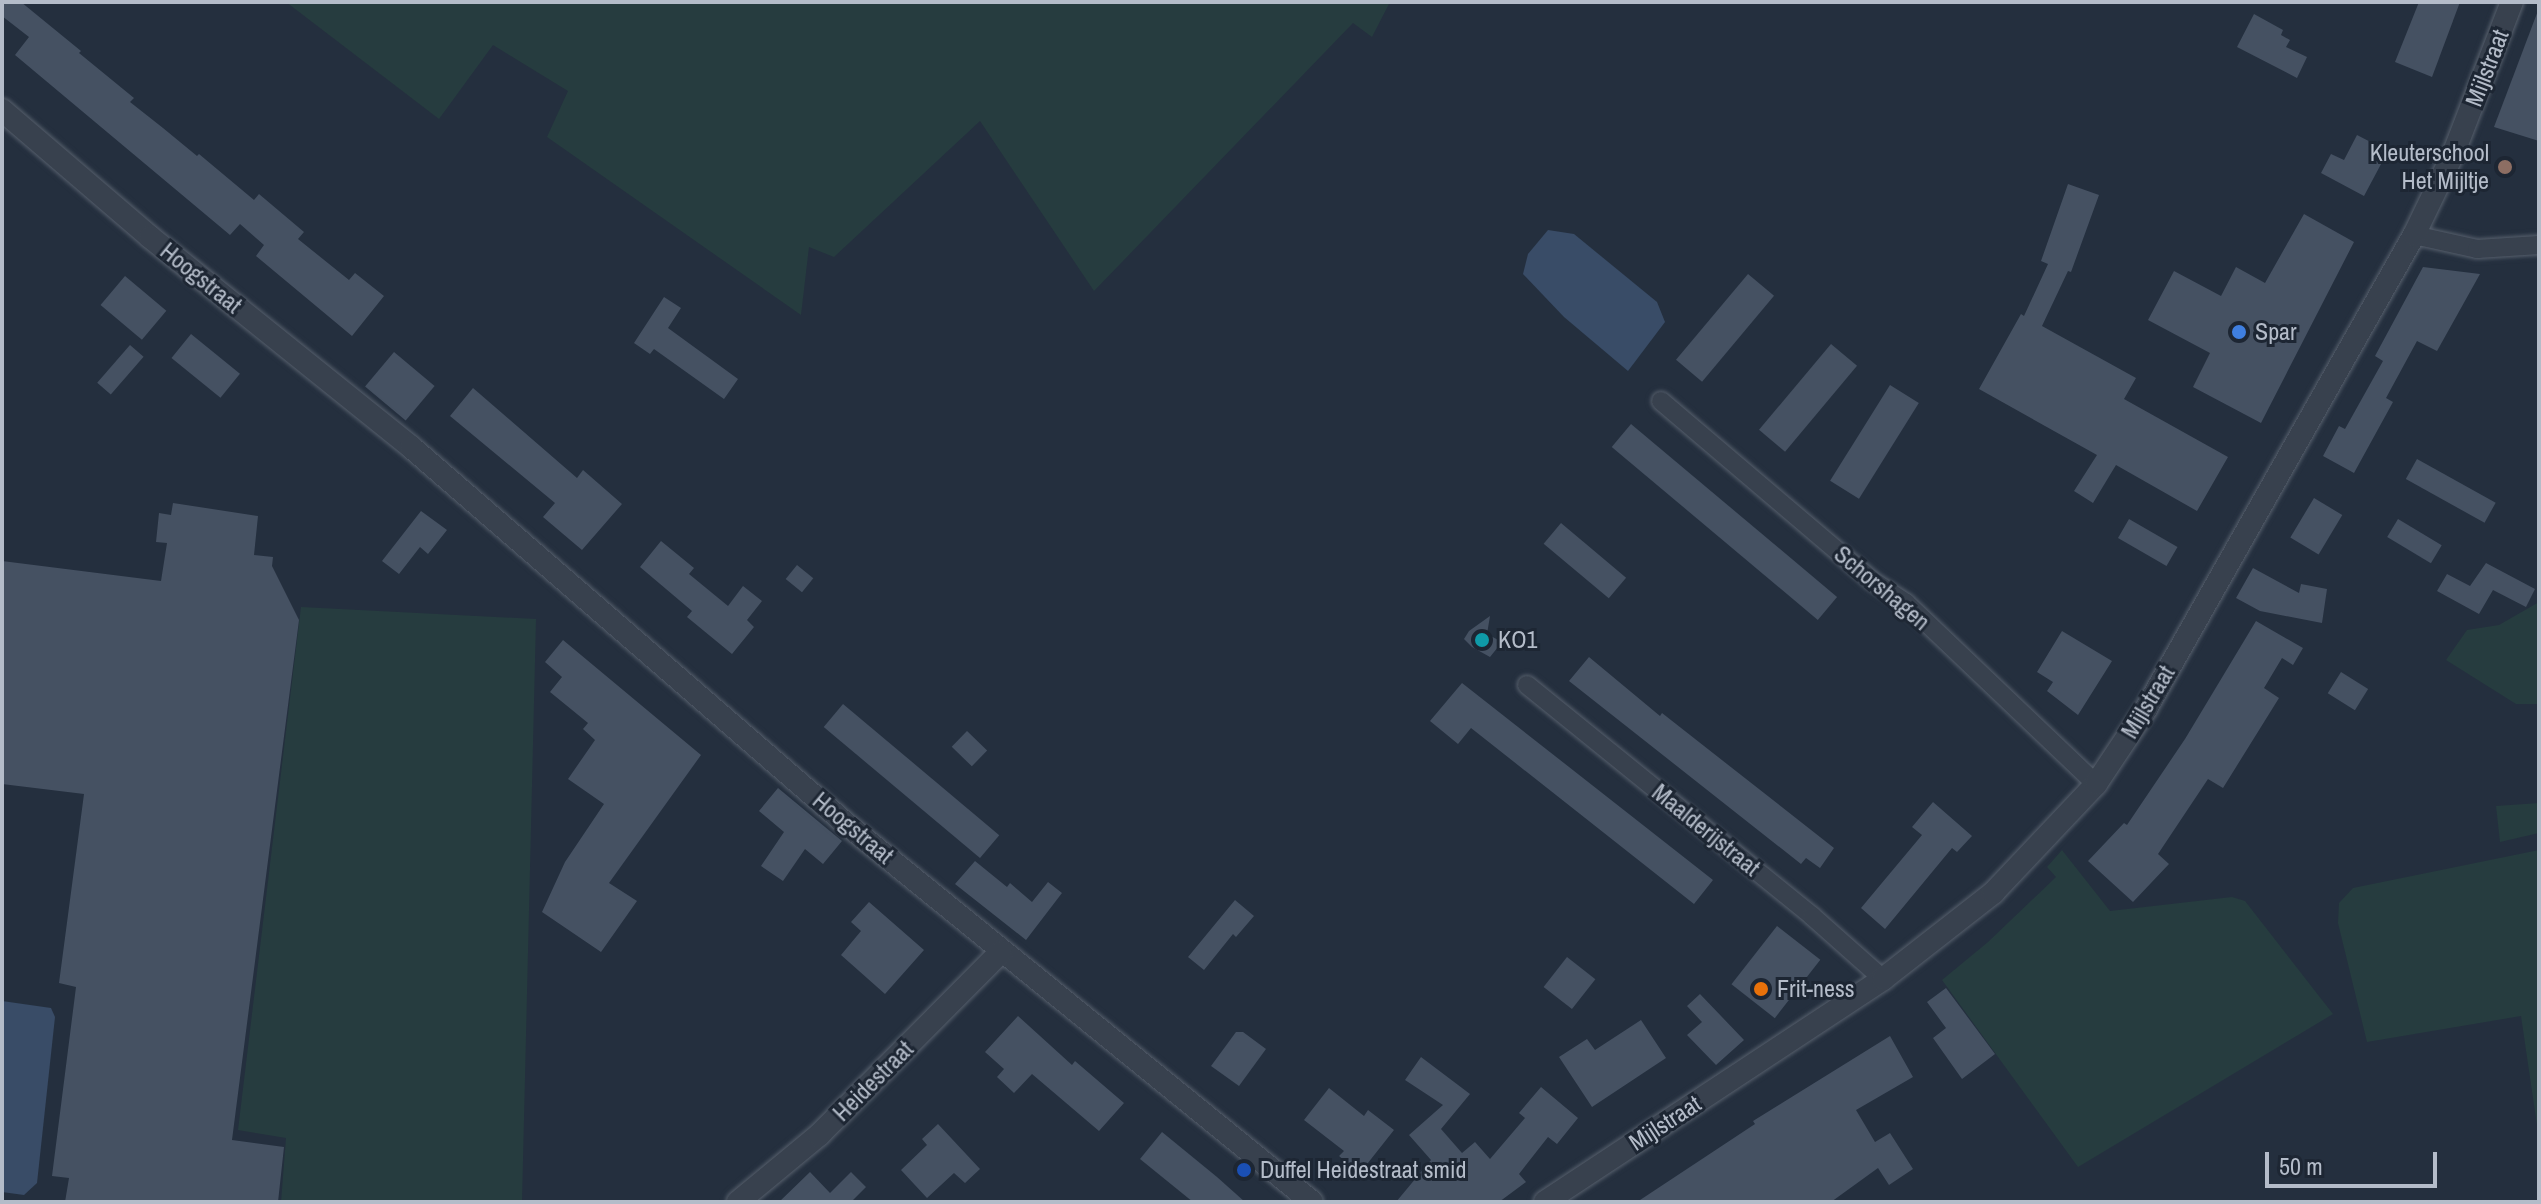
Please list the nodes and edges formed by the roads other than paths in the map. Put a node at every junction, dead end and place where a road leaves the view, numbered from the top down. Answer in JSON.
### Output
{"nodes":[{"id":1,"x":2512,"y":2,"type":"edge"},
{"id":2,"x":2,"y":110,"type":"edge"},
{"id":3,"x":2414,"y":235,"type":"junction"},
{"id":4,"x":2539,"y":245,"type":"edge"},
{"id":5,"x":1661,"y":401,"type":"dead end"},
{"id":6,"x":1527,"y":685,"type":"dead end"},
{"id":7,"x":2096,"y":784,"type":"junction"},
{"id":8,"x":1001,"y":952,"type":"junction"},
{"id":9,"x":1883,"y":979,"type":"junction"},
{"id":10,"x":738,"y":1202,"type":"edge"},
{"id":11,"x":1312,"y":1202,"type":"edge"},
{"id":12,"x":1545,"y":1202,"type":"edge"}],
"edges":[{"from":1,"to":3,"type":"street","name":"Mijlstraat"},
{"from":2,"to":8,"type":"street","name":"Hoogstraat"},
{"from":3,"to":4,"type":"street"},
{"from":3,"to":7,"type":"street","name":"Mijlstraat"},
{"from":5,"to":7,"type":"street","name":"Schorshagen"},
{"from":6,"to":9,"type":"street","name":"Maalderijstraat"},
{"from":7,"to":9,"type":"street","name":"Mijlstraat"},
{"from":8,"to":10,"type":"street","name":"Heidestraat"},
{"from":8,"to":11,"type":"street","name":"Hoogstraat"},
{"from":9,"to":12,"type":"street","name":"Mijlstraat"}]}
